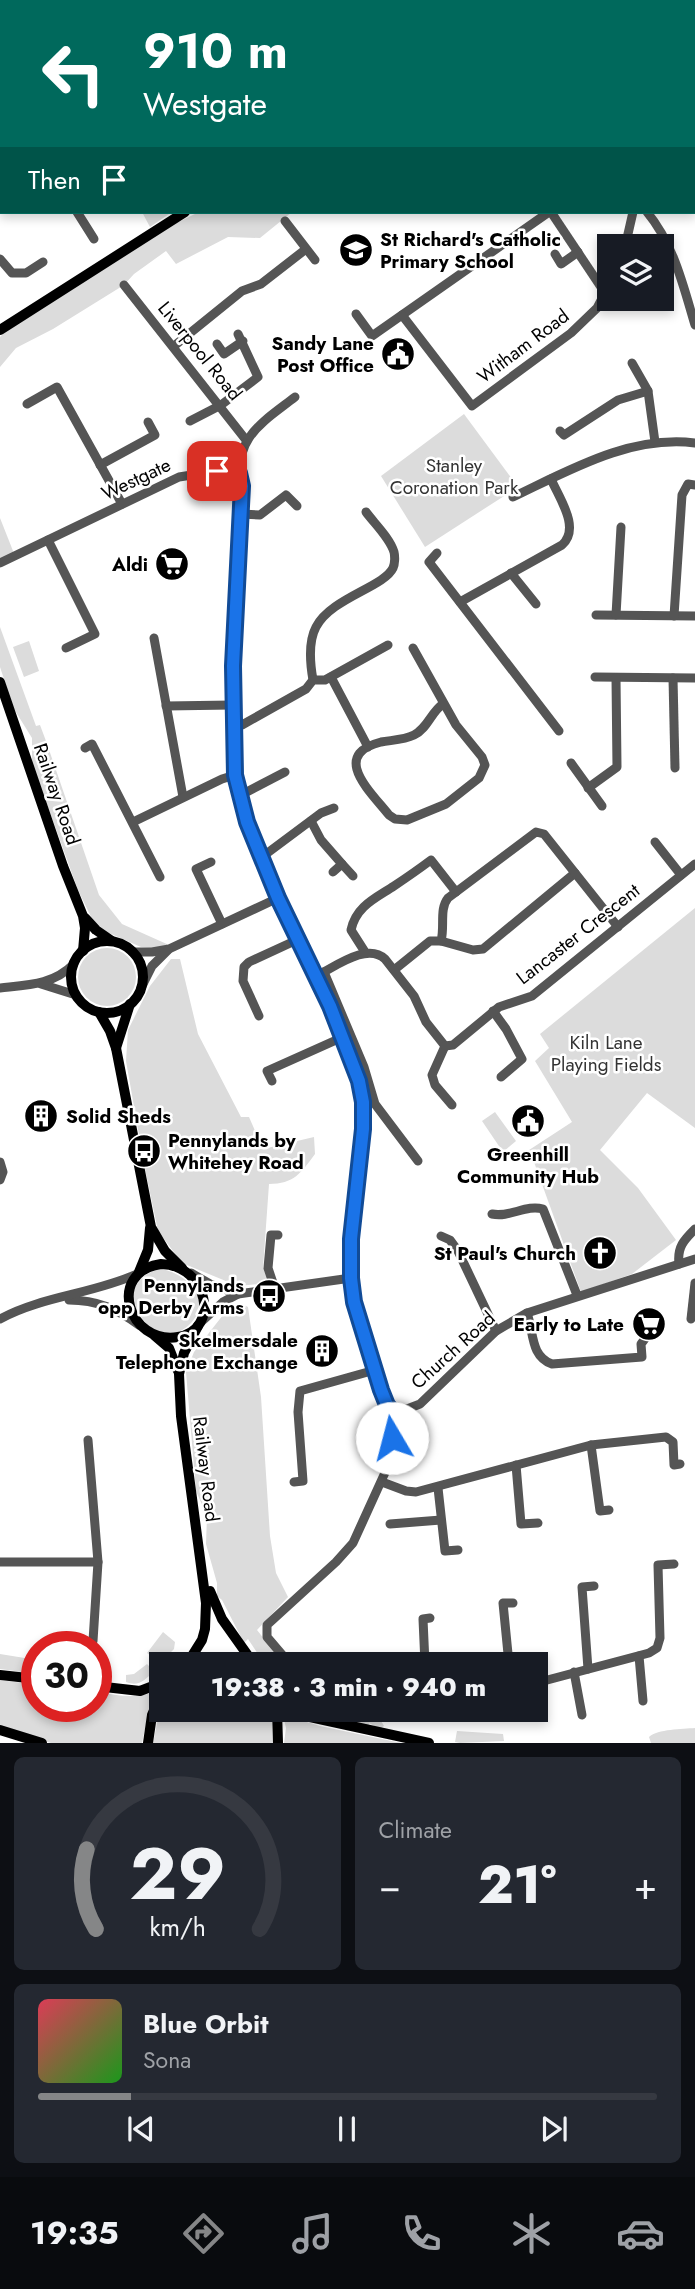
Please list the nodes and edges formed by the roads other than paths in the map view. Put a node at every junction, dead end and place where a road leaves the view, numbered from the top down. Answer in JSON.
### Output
{"nodes":[{"id":1,"x":78,"y":214,"type":"edge"},
{"id":2,"x":182,"y":214,"type":"edge"},
{"id":3,"x":547,"y":214,"type":"edge"},
{"id":4,"x":551,"y":214,"type":"edge"},
{"id":5,"x":633,"y":214,"type":"edge"},
{"id":6,"x":649,"y":214,"type":"edge"},
{"id":7,"x":285,"y":221,"type":"dead end"},
{"id":8,"x":628,"y":234,"type":"edge"},
{"id":9,"x":94,"y":239,"type":"dead end"},
{"id":10,"x":306,"y":249,"type":"junction"},
{"id":11,"x":578,"y":252,"type":"junction"},
{"id":12,"x":555,"y":254,"type":"dead end"},
{"id":13,"x":0,"y":260,"type":"edge"},
{"id":14,"x":315,"y":260,"type":"dead end"},
{"id":15,"x":43,"y":262,"type":"dead end"},
{"id":16,"x":597,"y":276,"type":"edge"},
{"id":17,"x":124,"y":285,"type":"dead end"},
{"id":18,"x":597,"y":308,"type":"edge"},
{"id":19,"x":356,"y":314,"type":"dead end"},
{"id":20,"x":402,"y":314,"type":"junction"},
{"id":21,"x":695,"y":325,"type":"edge"},
{"id":22,"x":0,"y":330,"type":"edge"},
{"id":23,"x":217,"y":344,"type":"dead end"},
{"id":24,"x":174,"y":346,"type":"junction"},
{"id":25,"x":632,"y":363,"type":"dead end"},
{"id":26,"x":648,"y":391,"type":"junction"},
{"id":27,"x":296,"y":397,"type":"dead end"},
{"id":28,"x":27,"y":404,"type":"dead end"},
{"id":29,"x":221,"y":405,"type":"junction"},
{"id":30,"x":190,"y":421,"type":"dead end"},
{"id":31,"x":148,"y":422,"type":"dead end"},
{"id":32,"x":560,"y":431,"type":"dead end"},
{"id":33,"x":246,"y":440,"type":"junction"},
{"id":34,"x":655,"y":442,"type":"junction"},
{"id":35,"x":695,"y":443,"type":"edge"},
{"id":36,"x":100,"y":466,"type":"junction"},
{"id":37,"x":239,"y":473,"type":"junction"},
{"id":38,"x":551,"y":479,"type":"junction"},
{"id":39,"x":695,"y":485,"type":"edge"},
{"id":40,"x":513,"y":497,"type":"dead end"},
{"id":41,"x":122,"y":504,"type":"junction"},
{"id":42,"x":296,"y":506,"type":"dead end"},
{"id":43,"x":366,"y":512,"type":"dead end"},
{"id":44,"x":241,"y":514,"type":"junction"},
{"id":45,"x":621,"y":527,"type":"dead end"},
{"id":46,"x":48,"y":540,"type":"junction"},
{"id":47,"x":437,"y":553,"type":"dead end"},
{"id":48,"x":0,"y":564,"type":"edge"},
{"id":49,"x":511,"y":573,"type":"junction"},
{"id":50,"x":460,"y":602,"type":"junction"},
{"id":51,"x":536,"y":604,"type":"dead end"},
{"id":52,"x":596,"y":615,"type":"dead end"},
{"id":53,"x":616,"y":615,"type":"junction"},
{"id":54,"x":674,"y":616,"type":"junction"},
{"id":55,"x":695,"y":616,"type":"edge"},
{"id":56,"x":155,"y":638,"type":"dead end"},
{"id":57,"x":388,"y":645,"type":"dead end"},
{"id":58,"x":66,"y":648,"type":"dead end"},
{"id":59,"x":413,"y":648,"type":"dead end"},
{"id":60,"x":331,"y":677,"type":"junction"},
{"id":61,"x":595,"y":677,"type":"dead end"},
{"id":62,"x":616,"y":678,"type":"junction"},
{"id":63,"x":673,"y":678,"type":"junction"},
{"id":64,"x":695,"y":678,"type":"edge"},
{"id":65,"x":313,"y":680,"type":"junction"},
{"id":66,"x":0,"y":682,"type":"edge"},
{"id":67,"x":443,"y":704,"type":"junction"},
{"id":68,"x":232,"y":705,"type":"junction"},
{"id":69,"x":166,"y":706,"type":"junction"},
{"id":70,"x":232,"y":726,"type":"junction"},
{"id":71,"x":559,"y":731,"type":"dead end"},
{"id":72,"x":368,"y":747,"type":"junction"},
{"id":73,"x":85,"y":748,"type":"dead end"},
{"id":74,"x":571,"y":764,"type":"dead end"},
{"id":75,"x":675,"y":768,"type":"dead end"},
{"id":76,"x":285,"y":772,"type":"dead end"},
{"id":77,"x":235,"y":775,"type":"junction"},
{"id":78,"x":588,"y":788,"type":"junction"},
{"id":79,"x":239,"y":796,"type":"junction"},
{"id":80,"x":183,"y":797,"type":"junction"},
{"id":81,"x":602,"y":806,"type":"dead end"},
{"id":82,"x":334,"y":808,"type":"dead end"},
{"id":83,"x":311,"y":821,"type":"junction"},
{"id":84,"x":133,"y":822,"type":"junction"},
{"id":85,"x":654,"y":842,"type":"dead end"},
{"id":86,"x":262,"y":857,"type":"junction"},
{"id":87,"x":211,"y":862,"type":"dead end"},
{"id":88,"x":342,"y":864,"type":"junction"},
{"id":89,"x":695,"y":864,"type":"edge"},
{"id":90,"x":332,"y":872,"type":"dead end"},
{"id":91,"x":575,"y":873,"type":"junction"},
{"id":92,"x":681,"y":875,"type":"junction"},
{"id":93,"x":146,"y":876,"type":"dead end"},
{"id":94,"x":353,"y":876,"type":"dead end"},
{"id":95,"x":456,"y":892,"type":"junction"},
{"id":96,"x":278,"y":898,"type":"junction"},
{"id":97,"x":83,"y":916,"type":"junction"},
{"id":98,"x":222,"y":924,"type":"junction"},
{"id":99,"x":618,"y":928,"type":"junction"},
{"id":100,"x":299,"y":939,"type":"junction"},
{"id":101,"x":440,"y":941,"type":"junction"},
{"id":102,"x":114,"y":942,"type":"junction"},
{"id":103,"x":173,"y":947,"type":"junction"},
{"id":104,"x":83,"y":951,"type":"junction"},
{"id":105,"x":132,"y":952,"type":"junction"},
{"id":106,"x":365,"y":952,"type":"junction"},
{"id":107,"x":74,"y":964,"type":"junction"},
{"id":108,"x":394,"y":970,"type":"junction"},
{"id":109,"x":320,"y":974,"type":"junction"},
{"id":110,"x":39,"y":984,"type":"junction"},
{"id":111,"x":0,"y":988,"type":"edge"},
{"id":112,"x":141,"y":988,"type":"junction"},
{"id":113,"x":76,"y":995,"type":"junction"},
{"id":114,"x":130,"y":1004,"type":"junction"},
{"id":115,"x":493,"y":1011,"type":"junction"},
{"id":116,"x":99,"y":1012,"type":"junction"},
{"id":117,"x":259,"y":1016,"type":"dead end"},
{"id":118,"x":343,"y":1037,"type":"junction"},
{"id":119,"x":445,"y":1046,"type":"junction"},
{"id":120,"x":116,"y":1048,"type":"junction"},
{"id":121,"x":501,"y":1077,"type":"dead end"},
{"id":122,"x":272,"y":1081,"type":"dead end"},
{"id":123,"x":450,"y":1106,"type":"dead end"},
{"id":124,"x":418,"y":1161,"type":"dead end"},
{"id":125,"x":0,"y":1162,"type":"edge"},
{"id":126,"x":0,"y":1180,"type":"edge"},
{"id":127,"x":492,"y":1213,"type":"dead end"},
{"id":128,"x":150,"y":1227,"type":"junction"},
{"id":129,"x":695,"y":1229,"type":"edge"},
{"id":130,"x":278,"y":1235,"type":"dead end"},
{"id":131,"x":442,"y":1240,"type":"dead end"},
{"id":132,"x":695,"y":1262,"type":"edge"},
{"id":133,"x":679,"y":1264,"type":"junction"},
{"id":134,"x":184,"y":1269,"type":"junction"},
{"id":135,"x":138,"y":1273,"type":"junction"},
{"id":136,"x":351,"y":1278,"type":"junction"},
{"id":137,"x":695,"y":1283,"type":"edge"},
{"id":138,"x":275,"y":1289,"type":"junction"},
{"id":139,"x":239,"y":1294,"type":"junction"},
{"id":140,"x":577,"y":1296,"type":"junction"},
{"id":141,"x":56,"y":1300,"type":"junction"},
{"id":142,"x":527,"y":1313,"type":"junction"},
{"id":143,"x":0,"y":1319,"type":"edge"},
{"id":144,"x":691,"y":1320,"type":"dead end"},
{"id":145,"x":140,"y":1325,"type":"junction"},
{"id":146,"x":199,"y":1325,"type":"junction"},
{"id":147,"x":496,"y":1332,"type":"junction"},
{"id":148,"x":153,"y":1335,"type":"junction"},
{"id":149,"x":647,"y":1336,"type":"dead end"},
{"id":150,"x":375,"y":1370,"type":"junction"},
{"id":151,"x":179,"y":1374,"type":"junction"},
{"id":152,"x":394,"y":1414,"type":"junction"},
{"id":153,"x":88,"y":1440,"type":"dead end"},
{"id":154,"x":591,"y":1445,"type":"junction"},
{"id":155,"x":680,"y":1464,"type":"dead end"},
{"id":156,"x":516,"y":1465,"type":"junction"},
{"id":157,"x":294,"y":1482,"type":"dead end"},
{"id":158,"x":382,"y":1482,"type":"junction"},
{"id":159,"x":438,"y":1488,"type":"junction"},
{"id":160,"x":608,"y":1510,"type":"dead end"},
{"id":161,"x":441,"y":1520,"type":"junction"},
{"id":162,"x":538,"y":1522,"type":"dead end"},
{"id":163,"x":390,"y":1524,"type":"dead end"},
{"id":164,"x":458,"y":1550,"type":"dead end"},
{"id":165,"x":98,"y":1562,"type":"junction"},
{"id":166,"x":0,"y":1563,"type":"edge"},
{"id":167,"x":674,"y":1564,"type":"dead end"},
{"id":168,"x":203,"y":1569,"type":"junction"},
{"id":169,"x":594,"y":1586,"type":"dead end"},
{"id":170,"x":513,"y":1603,"type":"dead end"},
{"id":171,"x":430,"y":1618,"type":"dead end"},
{"id":172,"x":94,"y":1631,"type":"edge"},
{"id":173,"x":195,"y":1652,"type":"edge"},
{"id":174,"x":246,"y":1652,"type":"edge"},
{"id":175,"x":280,"y":1652,"type":"edge"},
{"id":176,"x":424,"y":1652,"type":"edge"},
{"id":177,"x":508,"y":1652,"type":"edge"},
{"id":178,"x":639,"y":1656,"type":"junction"},
{"id":179,"x":588,"y":1669,"type":"junction"},
{"id":180,"x":574,"y":1672,"type":"junction"},
{"id":181,"x":0,"y":1675,"type":"edge"},
{"id":182,"x":21,"y":1677,"type":"edge"},
{"id":183,"x":548,"y":1680,"type":"edge"},
{"id":184,"x":149,"y":1687,"type":"edge"},
{"id":185,"x":112,"y":1688,"type":"edge"},
{"id":186,"x":643,"y":1701,"type":"dead end"},
{"id":187,"x":582,"y":1715,"type":"dead end"},
{"id":188,"x":151,"y":1722,"type":"edge"},
{"id":189,"x":279,"y":1722,"type":"edge"},
{"id":190,"x":333,"y":1722,"type":"edge"},
{"id":191,"x":0,"y":1730,"type":"edge"},
{"id":192,"x":42,"y":1743,"type":"edge"},
{"id":193,"x":148,"y":1743,"type":"edge"},
{"id":194,"x":278,"y":1743,"type":"edge"},
{"id":195,"x":429,"y":1743,"type":"edge"}],
"edges":[{"from":1,"to":9,"type":"street"},
{"from":2,"to":22,"type":"main road"},
{"from":3,"to":20,"type":"street"},
{"from":4,"to":11,"type":"street"},
{"from":5,"to":8,"type":"street"},
{"from":6,"to":21,"type":"street"},
{"from":7,"to":10,"type":"street"},
{"from":10,"to":14,"type":"street"},
{"from":10,"to":24,"type":"street"},
{"from":11,"to":12,"type":"street"},
{"from":11,"to":16,"type":"street"},
{"from":13,"to":15,"type":"street"},
{"from":17,"to":24,"type":"street","name":"Liverpool Road"},
{"from":18,"to":20,"type":"street","name":"Witham Road"},
{"from":19,"to":20,"type":"street"},
{"from":23,"to":29,"type":"street"},
{"from":24,"to":29,"type":"street","name":"Liverpool Road"},
{"from":25,"to":26,"type":"street"},
{"from":26,"to":32,"type":"street"},
{"from":26,"to":34,"type":"street"},
{"from":27,"to":33,"type":"street"},
{"from":28,"to":36,"type":"street"},
{"from":29,"to":30,"type":"street"},
{"from":29,"to":33,"type":"street","name":"Liverpool Road"},
{"from":31,"to":36,"type":"street"},
{"from":33,"to":37,"type":"street"},
{"from":34,"to":35,"type":"street"},
{"from":34,"to":38,"type":"street"},
{"from":36,"to":41,"type":"street"},
{"from":37,"to":41,"type":"street","name":"Westgate"},
{"from":37,"to":44,"type":"street"},
{"from":38,"to":40,"type":"street"},
{"from":38,"to":49,"type":"street"},
{"from":39,"to":54,"type":"street"},
{"from":41,"to":46,"type":"street","name":"Westgate"},
{"from":42,"to":44,"type":"street"},
{"from":43,"to":65,"type":"street"},
{"from":44,"to":68,"type":"street"},
{"from":45,"to":53,"type":"street"},
{"from":46,"to":48,"type":"street","name":"Westgate"},
{"from":46,"to":58,"type":"street"},
{"from":47,"to":50,"type":"street"},
{"from":49,"to":50,"type":"street"},
{"from":49,"to":51,"type":"street"},
{"from":50,"to":71,"type":"street"},
{"from":52,"to":53,"type":"street"},
{"from":53,"to":54,"type":"street"},
{"from":54,"to":55,"type":"street"},
{"from":56,"to":69,"type":"street"},
{"from":57,"to":60,"type":"street"},
{"from":59,"to":67,"type":"street"},
{"from":60,"to":65,"type":"street"},
{"from":60,"to":72,"type":"street"},
{"from":61,"to":62,"type":"street"},
{"from":62,"to":63,"type":"street"},
{"from":62,"to":78,"type":"street"},
{"from":63,"to":64,"type":"street"},
{"from":63,"to":75,"type":"street"},
{"from":65,"to":70,"type":"street"},
{"from":66,"to":97,"type":"main road","name":"Railway Road"},
{"from":67,"to":72,"type":"street"},
{"from":67,"to":72,"type":"street"},
{"from":68,"to":69,"type":"street"},
{"from":68,"to":70,"type":"street"},
{"from":69,"to":80,"type":"street"},
{"from":70,"to":77,"type":"street"},
{"from":73,"to":84,"type":"street"},
{"from":74,"to":78,"type":"street"},
{"from":76,"to":79,"type":"street"},
{"from":77,"to":79,"type":"street"},
{"from":77,"to":80,"type":"street"},
{"from":78,"to":81,"type":"street"},
{"from":79,"to":86,"type":"street"},
{"from":80,"to":84,"type":"street"},
{"from":82,"to":83,"type":"street"},
{"from":83,"to":86,"type":"street"},
{"from":83,"to":88,"type":"street"},
{"from":84,"to":93,"type":"street"},
{"from":85,"to":92,"type":"street"},
{"from":86,"to":96,"type":"street"},
{"from":87,"to":98,"type":"street"},
{"from":88,"to":90,"type":"street"},
{"from":88,"to":94,"type":"street"},
{"from":89,"to":92,"type":"street","name":"Lancaster Crescent"},
{"from":91,"to":95,"type":"street"},
{"from":91,"to":99,"type":"street"},
{"from":91,"to":101,"type":"street"},
{"from":92,"to":99,"type":"street","name":"Lancaster Crescent"},
{"from":95,"to":101,"type":"street"},
{"from":95,"to":106,"type":"street"},
{"from":96,"to":98,"type":"street"},
{"from":96,"to":100,"type":"street"},
{"from":97,"to":102,"type":"main road","name":"Railway Road"},
{"from":97,"to":104,"type":"main road","name":"Railway Road"},
{"from":98,"to":103,"type":"street"},
{"from":99,"to":115,"type":"street","name":"Lancaster Crescent"},
{"from":100,"to":109,"type":"street"},
{"from":100,"to":117,"type":"street"},
{"from":101,"to":108,"type":"street"},
{"from":102,"to":104,"type":"main road"},
{"from":102,"to":105,"type":"main road"},
{"from":103,"to":105,"type":"street"},
{"from":103,"to":112,"type":"street"},
{"from":104,"to":107,"type":"main road"},
{"from":105,"to":112,"type":"main road"},
{"from":106,"to":108,"type":"street"},
{"from":106,"to":109,"type":"street"},
{"from":107,"to":110,"type":"street"},
{"from":107,"to":113,"type":"main road"},
{"from":108,"to":119,"type":"street"},
{"from":109,"to":118,"type":"street"},
{"from":109,"to":124,"type":"street"},
{"from":110,"to":111,"type":"street"},
{"from":110,"to":113,"type":"street"},
{"from":112,"to":114,"type":"main road"},
{"from":113,"to":116,"type":"main road"},
{"from":114,"to":116,"type":"main road"},
{"from":114,"to":120,"type":"main road"},
{"from":115,"to":119,"type":"street","name":"Lancaster Crescent"},
{"from":115,"to":121,"type":"street"},
{"from":116,"to":120,"type":"main road"},
{"from":118,"to":122,"type":"street"},
{"from":118,"to":136,"type":"street"},
{"from":119,"to":123,"type":"street"},
{"from":120,"to":128,"type":"main road"},
{"from":125,"to":126,"type":"street"},
{"from":127,"to":140,"type":"street"},
{"from":128,"to":134,"type":"main road"},
{"from":128,"to":135,"type":"main road"},
{"from":129,"to":133,"type":"street"},
{"from":130,"to":138,"type":"street"},
{"from":131,"to":147,"type":"street"},
{"from":132,"to":133,"type":"street","name":"Church Road"},
{"from":133,"to":140,"type":"street","name":"Church Road"},
{"from":134,"to":135,"type":"main road"},
{"from":134,"to":139,"type":"street"},
{"from":134,"to":146,"type":"main road"},
{"from":135,"to":141,"type":"street"},
{"from":135,"to":145,"type":"main road"},
{"from":136,"to":138,"type":"street"},
{"from":136,"to":150,"type":"street"},
{"from":137,"to":144,"type":"street"},
{"from":138,"to":139,"type":"street"},
{"from":139,"to":146,"type":"street"},
{"from":140,"to":142,"type":"street","name":"Church Road"},
{"from":141,"to":143,"type":"street"},
{"from":141,"to":145,"type":"street"},
{"from":142,"to":147,"type":"street","name":"Church Road"},
{"from":142,"to":149,"type":"street"},
{"from":145,"to":148,"type":"main road"},
{"from":146,"to":148,"type":"main road"},
{"from":146,"to":151,"type":"main road","name":"Railway Road"},
{"from":147,"to":152,"type":"street","name":"Church Road"},
{"from":148,"to":151,"type":"main road","name":"Railway Road"},
{"from":150,"to":152,"type":"street"},
{"from":150,"to":157,"type":"street"},
{"from":151,"to":168,"type":"main road","name":"Railway Road"},
{"from":152,"to":158,"type":"street"},
{"from":153,"to":165,"type":"street"},
{"from":154,"to":155,"type":"street"},
{"from":154,"to":156,"type":"street"},
{"from":154,"to":160,"type":"street"},
{"from":156,"to":159,"type":"street"},
{"from":156,"to":162,"type":"street"},
{"from":158,"to":159,"type":"street"},
{"from":158,"to":175,"type":"street"},
{"from":159,"to":161,"type":"street"},
{"from":161,"to":163,"type":"street"},
{"from":161,"to":164,"type":"street"},
{"from":165,"to":166,"type":"street"},
{"from":165,"to":172,"type":"street"},
{"from":167,"to":178,"type":"street"},
{"from":168,"to":173,"type":"main road","name":"Railway Road"},
{"from":168,"to":174,"type":"main road","name":"Railway Road"},
{"from":169,"to":179,"type":"street"},
{"from":170,"to":177,"type":"street"},
{"from":171,"to":176,"type":"street"},
{"from":178,"to":179,"type":"street"},
{"from":178,"to":186,"type":"street"},
{"from":179,"to":180,"type":"street"},
{"from":180,"to":183,"type":"street"},
{"from":180,"to":187,"type":"street"},
{"from":181,"to":182,"type":"main road"},
{"from":184,"to":185,"type":"main road"},
{"from":188,"to":193,"type":"main road"},
{"from":189,"to":194,"type":"main road"},
{"from":190,"to":195,"type":"main road"},
{"from":191,"to":192,"type":"main road"}]}
